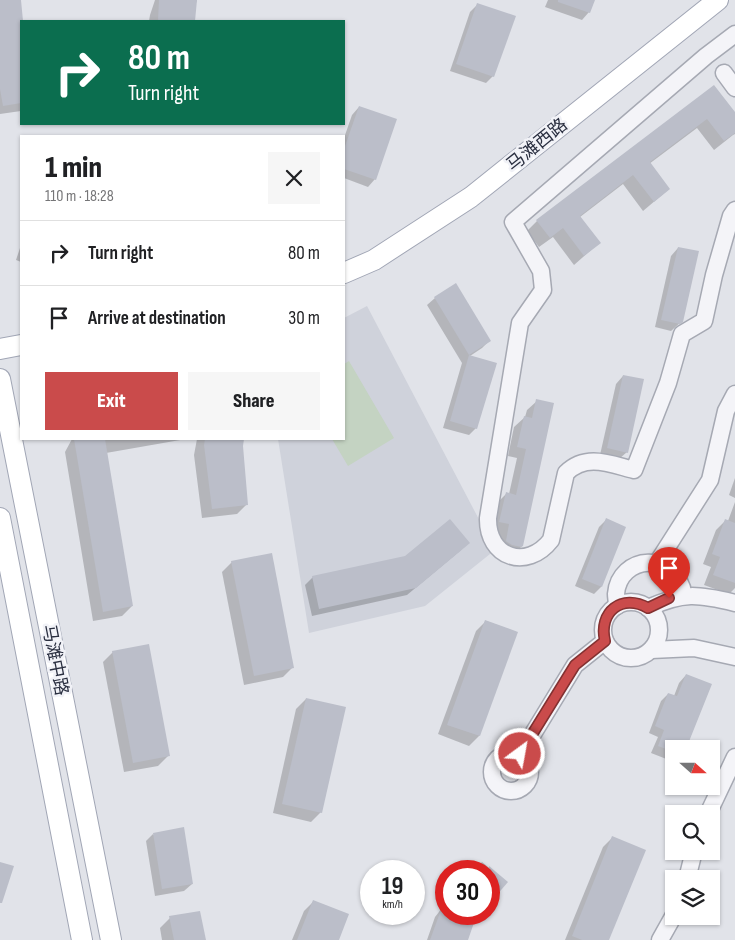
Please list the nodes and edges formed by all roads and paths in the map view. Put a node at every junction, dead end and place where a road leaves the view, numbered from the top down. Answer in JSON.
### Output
{"nodes":[{"id":1,"x":718,"y":0,"type":"edge"},
{"id":2,"x":735,"y":34,"type":"edge"},
{"id":3,"x":724,"y":73,"type":"dead end"},
{"id":4,"x":735,"y":88,"type":"edge"},
{"id":5,"x":735,"y":210,"type":"edge"},
{"id":6,"x":345,"y":273,"type":"edge"},
{"id":7,"x":20,"y":346,"type":"edge"},
{"id":8,"x":0,"y":349,"type":"edge"},
{"id":9,"x":0,"y":379,"type":"edge"},
{"id":10,"x":735,"y":394,"type":"edge"},
{"id":11,"x":0,"y":518,"type":"edge"},
{"id":12,"x":657,"y":563,"type":"junction"},
{"id":13,"x":684,"y":596,"type":"junction"},
{"id":14,"x":735,"y":604,"type":"edge"},
{"id":15,"x":617,"y":606,"type":"junction"},
{"id":16,"x":648,"y":608,"type":"junction"},
{"id":17,"x":605,"y":641,"type":"junction"},
{"id":18,"x":651,"y":650,"type":"junction"},
{"id":19,"x":735,"y":657,"type":"edge"},
{"id":20,"x":520,"y":754,"type":"dead end"},
{"id":21,"x":735,"y":757,"type":"edge"},
{"id":22,"x":712,"y":805,"type":"edge"},
{"id":23,"x":669,"y":925,"type":"edge"},
{"id":24,"x":82,"y":940,"type":"edge"},
{"id":25,"x":111,"y":940,"type":"edge"},
{"id":26,"x":660,"y":940,"type":"edge"}],
"edges":[{"from":1,"to":6,"type":"main road","name":"马滩西路"},
{"from":2,"to":5,"type":"street"},
{"from":3,"to":4,"type":"street"},
{"from":7,"to":8,"type":"main road"},
{"from":9,"to":25,"type":"main road","name":"马滩中路"},
{"from":10,"to":12,"type":"street"},
{"from":11,"to":24,"type":"main road","name":"马滩中路"},
{"from":12,"to":13,"type":"street"},
{"from":12,"to":15,"type":"street"},
{"from":13,"to":14,"type":"street"},
{"from":13,"to":16,"type":"street"},
{"from":15,"to":16,"type":"street"},
{"from":15,"to":17,"type":"street"},
{"from":16,"to":18,"type":"street"},
{"from":17,"to":18,"type":"street"},
{"from":17,"to":20,"type":"street"},
{"from":18,"to":19,"type":"street"},
{"from":21,"to":22,"type":"street"},
{"from":23,"to":26,"type":"street"}]}
